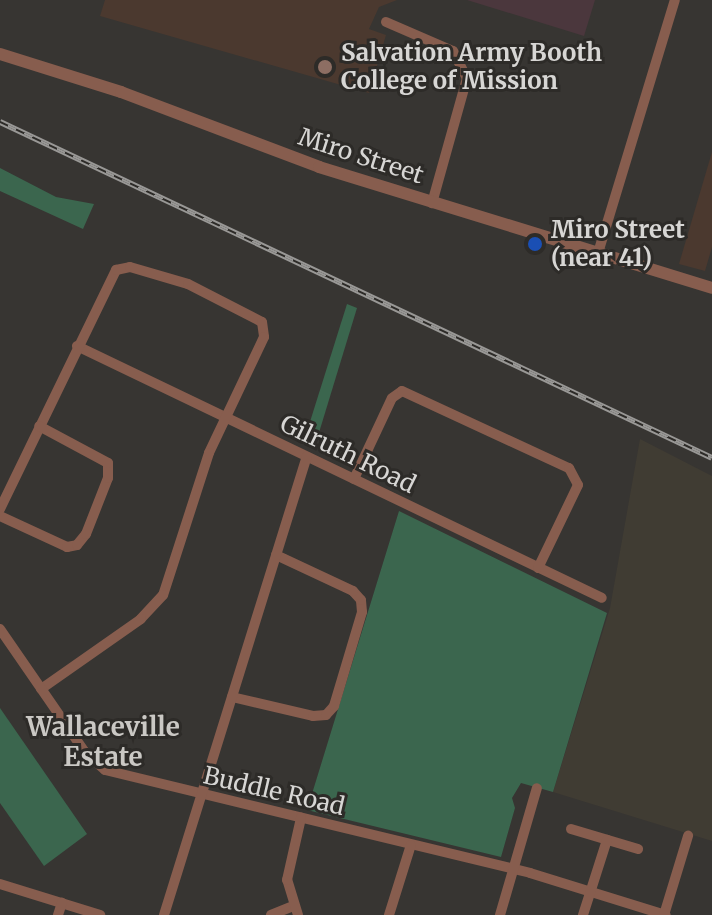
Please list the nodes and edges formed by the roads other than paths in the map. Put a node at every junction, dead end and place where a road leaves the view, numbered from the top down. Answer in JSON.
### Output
{"nodes":[{"id":1,"x":675,"y":0,"type":"edge"},
{"id":2,"x":386,"y":22,"type":"dead end"},
{"id":3,"x":0,"y":54,"type":"edge"},
{"id":4,"x":432,"y":203,"type":"junction"},
{"id":5,"x":598,"y":253,"type":"junction"},
{"id":6,"x":712,"y":288,"type":"edge"},
{"id":7,"x":77,"y":346,"type":"junction"},
{"id":8,"x":226,"y":417,"type":"junction"},
{"id":9,"x":39,"y":426,"type":"junction"},
{"id":10,"x":307,"y":457,"type":"junction"},
{"id":11,"x":354,"y":479,"type":"junction"},
{"id":12,"x":0,"y":509,"type":"edge"},
{"id":13,"x":0,"y":516,"type":"edge"},
{"id":14,"x":276,"y":555,"type":"junction"},
{"id":15,"x":538,"y":568,"type":"junction"},
{"id":16,"x":594,"y":598,"type":"dead end"},
{"id":17,"x":0,"y":629,"type":"edge"},
{"id":18,"x":41,"y":689,"type":"junction"},
{"id":19,"x":232,"y":697,"type":"junction"},
{"id":20,"x":537,"y":788,"type":"dead end"},
{"id":21,"x":201,"y":795,"type":"junction"},
{"id":22,"x":301,"y":818,"type":"junction"},
{"id":23,"x":571,"y":829,"type":"dead end"},
{"id":24,"x":688,"y":836,"type":"dead end"},
{"id":25,"x":607,"y":840,"type":"junction"},
{"id":26,"x":411,"y":845,"type":"junction"},
{"id":27,"x":638,"y":849,"type":"dead end"},
{"id":28,"x":513,"y":869,"type":"junction"},
{"id":29,"x":0,"y":884,"type":"edge"},
{"id":30,"x":590,"y":892,"type":"junction"},
{"id":31,"x":62,"y":903,"type":"junction"},
{"id":32,"x":296,"y":911,"type":"edge"},
{"id":33,"x":58,"y":915,"type":"edge"},
{"id":34,"x":100,"y":915,"type":"edge"},
{"id":35,"x":164,"y":915,"type":"edge"},
{"id":36,"x":271,"y":915,"type":"edge"},
{"id":37,"x":389,"y":915,"type":"edge"},
{"id":38,"x":500,"y":915,"type":"edge"},
{"id":39,"x":583,"y":915,"type":"edge"},
{"id":40,"x":664,"y":915,"type":"edge"}],
"edges":[{"from":1,"to":5,"type":"street"},
{"from":2,"to":4,"type":"street"},
{"from":3,"to":4,"type":"street","name":"Miro Street"},
{"from":4,"to":5,"type":"street","name":"Miro Street"},
{"from":5,"to":6,"type":"street","name":"Miro Street"},
{"from":7,"to":8,"type":"street","name":"Gilruth Road"},
{"from":7,"to":8,"type":"street"},
{"from":7,"to":9,"type":"street"},
{"from":8,"to":10,"type":"street","name":"Gilruth Road"},
{"from":8,"to":18,"type":"street"},
{"from":9,"to":12,"type":"street"},
{"from":9,"to":13,"type":"street"},
{"from":10,"to":11,"type":"street","name":"Gilruth Road"},
{"from":10,"to":14,"type":"street"},
{"from":11,"to":15,"type":"street","name":"Gilruth Road"},
{"from":11,"to":15,"type":"street"},
{"from":14,"to":19,"type":"street"},
{"from":14,"to":19,"type":"street"},
{"from":15,"to":16,"type":"street","name":"Gilruth Road"},
{"from":17,"to":18,"type":"street","name":"Buddle Road"},
{"from":18,"to":21,"type":"street","name":"Buddle Road"},
{"from":19,"to":21,"type":"street"},
{"from":20,"to":28,"type":"street"},
{"from":21,"to":22,"type":"street","name":"Buddle Road"},
{"from":21,"to":35,"type":"street"},
{"from":22,"to":26,"type":"street","name":"Buddle Road"},
{"from":22,"to":32,"type":"street"},
{"from":23,"to":25,"type":"street"},
{"from":24,"to":40,"type":"street"},
{"from":25,"to":27,"type":"street"},
{"from":25,"to":30,"type":"street"},
{"from":26,"to":28,"type":"street","name":"Buddle Road"},
{"from":26,"to":37,"type":"street"},
{"from":28,"to":30,"type":"street","name":"Buddle Road"},
{"from":28,"to":38,"type":"street"},
{"from":29,"to":31,"type":"street"},
{"from":30,"to":39,"type":"street"},
{"from":30,"to":40,"type":"street","name":"Buddle Road"},
{"from":31,"to":33,"type":"street"},
{"from":31,"to":34,"type":"street"},
{"from":32,"to":36,"type":"street"}]}
